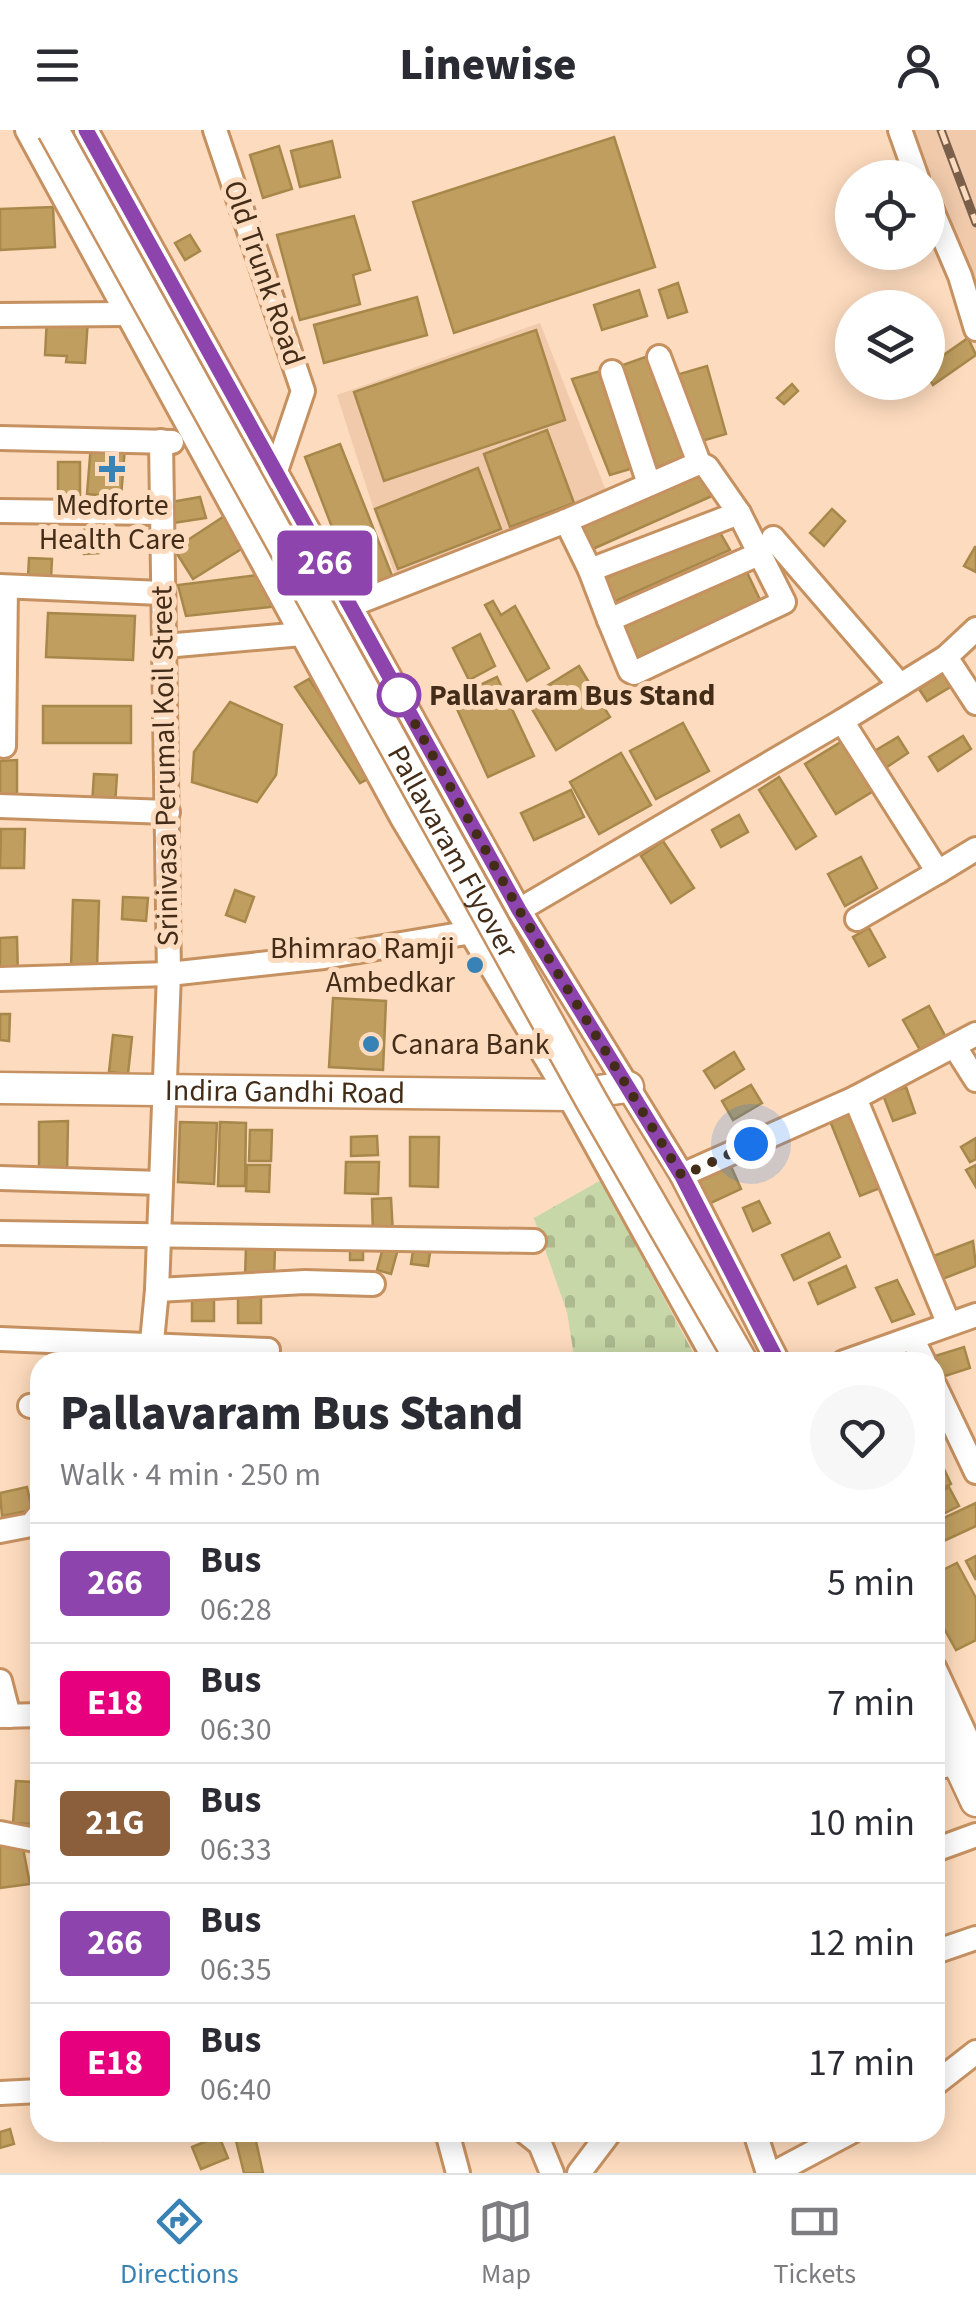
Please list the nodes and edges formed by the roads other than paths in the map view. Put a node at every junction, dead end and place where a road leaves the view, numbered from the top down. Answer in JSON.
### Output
{"nodes":[{"id":1,"x":27,"y":130,"type":"edge"},
{"id":2,"x":54,"y":130,"type":"edge"},
{"id":3,"x":67,"y":130,"type":"edge"},
{"id":4,"x":86,"y":130,"type":"edge"},
{"id":5,"x":216,"y":130,"type":"edge"},
{"id":6,"x":900,"y":130,"type":"edge"},
{"id":7,"x":911,"y":160,"type":"edge"},
{"id":8,"x":945,"y":240,"type":"edge"},
{"id":9,"x":126,"y":314,"type":"junction"},
{"id":10,"x":0,"y":315,"type":"edge"},
{"id":11,"x":976,"y":329,"type":"edge"},
{"id":12,"x":659,"y":357,"type":"dead end"},
{"id":13,"x":612,"y":372,"type":"dead end"},
{"id":14,"x":0,"y":438,"type":"edge"},
{"id":15,"x":160,"y":441,"type":"junction"},
{"id":16,"x":195,"y":443,"type":"junction"},
{"id":17,"x":699,"y":462,"type":"junction"},
{"id":18,"x":275,"y":474,"type":"junction"},
{"id":19,"x":649,"y":484,"type":"junction"},
{"id":20,"x":228,"y":500,"type":"junction"},
{"id":21,"x":0,"y":510,"type":"edge"},
{"id":22,"x":739,"y":513,"type":"junction"},
{"id":23,"x":162,"y":514,"type":"junction"},
{"id":24,"x":566,"y":521,"type":"junction"},
{"id":25,"x":767,"y":546,"type":"junction"},
{"id":26,"x":590,"y":570,"type":"junction"},
{"id":27,"x":3,"y":587,"type":"edge"},
{"id":28,"x":161,"y":593,"type":"junction"},
{"id":29,"x":348,"y":606,"type":"junction"},
{"id":30,"x":609,"y":620,"type":"junction"},
{"id":31,"x":976,"y":629,"type":"edge"},
{"id":32,"x":302,"y":634,"type":"junction"},
{"id":33,"x":164,"y":646,"type":"junction"},
{"id":34,"x":946,"y":656,"type":"junction"},
{"id":35,"x":900,"y":685,"type":"junction"},
{"id":36,"x":976,"y":703,"type":"edge"},
{"id":37,"x":842,"y":721,"type":"junction"},
{"id":38,"x":4,"y":746,"type":"dead end"},
{"id":39,"x":0,"y":806,"type":"edge"},
{"id":40,"x":168,"y":812,"type":"junction"},
{"id":41,"x":976,"y":848,"type":"edge"},
{"id":42,"x":938,"y":872,"type":"junction"},
{"id":43,"x":519,"y":910,"type":"junction"},
{"id":44,"x":857,"y":918,"type":"dead end"},
{"id":45,"x":472,"y":932,"type":"junction"},
{"id":46,"x":168,"y":974,"type":"junction"},
{"id":47,"x":0,"y":979,"type":"edge"},
{"id":48,"x":976,"y":1034,"type":"edge"},
{"id":49,"x":955,"y":1047,"type":"junction"},
{"id":50,"x":976,"y":1080,"type":"edge"},
{"id":51,"x":628,"y":1087,"type":"junction"},
{"id":52,"x":0,"y":1088,"type":"edge"},
{"id":53,"x":162,"y":1090,"type":"junction"},
{"id":54,"x":568,"y":1095,"type":"junction"},
{"id":55,"x":855,"y":1098,"type":"junction"},
{"id":56,"x":682,"y":1176,"type":"junction"},
{"id":57,"x":0,"y":1178,"type":"edge"},
{"id":58,"x":161,"y":1183,"type":"junction"},
{"id":59,"x":0,"y":1233,"type":"edge"},
{"id":60,"x":156,"y":1236,"type":"junction"},
{"id":61,"x":534,"y":1241,"type":"dead end"},
{"id":62,"x":373,"y":1284,"type":"dead end"},
{"id":63,"x":156,"y":1290,"type":"junction"},
{"id":64,"x":976,"y":1304,"type":"edge"},
{"id":65,"x":945,"y":1315,"type":"junction"},
{"id":66,"x":976,"y":1315,"type":"edge"},
{"id":67,"x":976,"y":1329,"type":"edge"},
{"id":68,"x":0,"y":1339,"type":"edge"},
{"id":69,"x":268,"y":1350,"type":"dead end"},
{"id":70,"x":141,"y":1352,"type":"edge"},
{"id":71,"x":152,"y":1352,"type":"edge"},
{"id":72,"x":191,"y":1352,"type":"edge"},
{"id":73,"x":710,"y":1352,"type":"edge"},
{"id":74,"x":736,"y":1352,"type":"edge"},
{"id":75,"x":748,"y":1352,"type":"edge"},
{"id":76,"x":773,"y":1352,"type":"edge"},
{"id":77,"x":912,"y":1352,"type":"edge"},
{"id":78,"x":945,"y":1407,"type":"edge"},
{"id":79,"x":976,"y":1472,"type":"edge"},
{"id":80,"x":30,"y":1526,"type":"edge"},
{"id":81,"x":0,"y":1531,"type":"edge"},
{"id":82,"x":0,"y":1681,"type":"edge"},
{"id":83,"x":30,"y":1715,"type":"edge"},
{"id":84,"x":4,"y":1716,"type":"edge"},
{"id":85,"x":945,"y":1728,"type":"edge"},
{"id":86,"x":950,"y":1757,"type":"edge"},
{"id":87,"x":976,"y":1801,"type":"edge"},
{"id":88,"x":976,"y":1823,"type":"edge"},
{"id":89,"x":0,"y":1833,"type":"edge"},
{"id":90,"x":976,"y":1836,"type":"edge"},
{"id":91,"x":30,"y":1839,"type":"edge"},
{"id":92,"x":945,"y":1847,"type":"edge"},
{"id":93,"x":976,"y":1938,"type":"edge"},
{"id":94,"x":945,"y":1949,"type":"edge"},
{"id":95,"x":976,"y":2052,"type":"edge"},
{"id":96,"x":945,"y":2076,"type":"edge"},
{"id":97,"x":30,"y":2092,"type":"edge"},
{"id":98,"x":0,"y":2093,"type":"edge"},
{"id":99,"x":450,"y":2142,"type":"edge"},
{"id":100,"x":538,"y":2142,"type":"edge"},
{"id":101,"x":602,"y":2142,"type":"edge"},
{"id":102,"x":760,"y":2142,"type":"edge"},
{"id":103,"x":832,"y":2142,"type":"edge"},
{"id":104,"x":458,"y":2173,"type":"edge"},
{"id":105,"x":552,"y":2173,"type":"edge"},
{"id":106,"x":579,"y":2173,"type":"edge"},
{"id":107,"x":771,"y":2173,"type":"edge"}],
"edges":[{"from":1,"to":9,"type":"street"},
{"from":2,"to":74,"type":"main road","name":"Pallavaram Flyover","bridge":true},
{"from":3,"to":75,"type":"main road","name":"Pallavaram Flyover"},
{"from":4,"to":18,"type":"street"},
{"from":5,"to":18,"type":"street","name":"Old Trunk Road"},
{"from":6,"to":7,"type":"street"},
{"from":8,"to":11,"type":"street"},
{"from":9,"to":10,"type":"street"},
{"from":9,"to":16,"type":"street"},
{"from":12,"to":17,"type":"street"},
{"from":13,"to":19,"type":"street"},
{"from":14,"to":15,"type":"street"},
{"from":15,"to":16,"type":"street"},
{"from":15,"to":23,"type":"street","name":"Srinivasa Perumal Koil Street"},
{"from":16,"to":20,"type":"street"},
{"from":17,"to":19,"type":"street"},
{"from":17,"to":22,"type":"street"},
{"from":18,"to":20,"type":"street"},
{"from":18,"to":29,"type":"street"},
{"from":19,"to":24,"type":"street"},
{"from":20,"to":32,"type":"street"},
{"from":21,"to":23,"type":"street"},
{"from":22,"to":25,"type":"street"},
{"from":22,"to":26,"type":"street"},
{"from":23,"to":28,"type":"street","name":"Srinivasa Perumal Koil Street"},
{"from":24,"to":26,"type":"street"},
{"from":24,"to":29,"type":"street"},
{"from":25,"to":30,"type":"street"},
{"from":25,"to":30,"type":"street"},
{"from":25,"to":35,"type":"street"},
{"from":26,"to":30,"type":"street"},
{"from":27,"to":28,"type":"street"},
{"from":27,"to":38,"type":"street"},
{"from":28,"to":33,"type":"street","name":"Srinivasa Perumal Koil Street"},
{"from":29,"to":43,"type":"street"},
{"from":31,"to":34,"type":"street"},
{"from":32,"to":33,"type":"street"},
{"from":32,"to":45,"type":"street"},
{"from":33,"to":40,"type":"street","name":"Srinivasa Perumal Koil Street"},
{"from":34,"to":35,"type":"street"},
{"from":34,"to":36,"type":"street"},
{"from":35,"to":37,"type":"street"},
{"from":37,"to":42,"type":"street"},
{"from":37,"to":43,"type":"street"},
{"from":39,"to":40,"type":"street"},
{"from":40,"to":46,"type":"street","name":"Srinivasa Perumal Koil Street"},
{"from":41,"to":42,"type":"street"},
{"from":42,"to":44,"type":"street"},
{"from":43,"to":51,"type":"street"},
{"from":45,"to":46,"type":"street"},
{"from":45,"to":54,"type":"street"},
{"from":46,"to":47,"type":"street"},
{"from":46,"to":53,"type":"street","name":"Srinivasa Perumal Koil Street"},
{"from":48,"to":49,"type":"street"},
{"from":49,"to":50,"type":"street"},
{"from":49,"to":55,"type":"street"},
{"from":51,"to":54,"type":"main road","name":"Indira Gandhi Road"},
{"from":51,"to":56,"type":"street"},
{"from":52,"to":53,"type":"main road","name":"Indira Gandhi Road"},
{"from":53,"to":54,"type":"main road","name":"Indira Gandhi Road"},
{"from":53,"to":58,"type":"street","name":"Srinivasa Perumal Koil Street"},
{"from":54,"to":73,"type":"street"},
{"from":55,"to":56,"type":"street"},
{"from":55,"to":65,"type":"street"},
{"from":56,"to":76,"type":"street"},
{"from":57,"to":58,"type":"street"},
{"from":58,"to":60,"type":"street","name":"Srinivasa Perumal Koil Street"},
{"from":59,"to":60,"type":"street"},
{"from":60,"to":61,"type":"street"},
{"from":60,"to":63,"type":"street","name":"Srinivasa Perumal Koil Street"},
{"from":62,"to":63,"type":"street"},
{"from":63,"to":71,"type":"street","name":"Srinivasa Perumal Koil Street"},
{"from":64,"to":65,"type":"street"},
{"from":65,"to":77,"type":"street"},
{"from":66,"to":77,"type":"street"},
{"from":67,"to":77,"type":"street"},
{"from":68,"to":70,"type":"street"},
{"from":69,"to":72,"type":"street"},
{"from":78,"to":79,"type":"street"},
{"from":80,"to":81,"type":"street"},
{"from":82,"to":84,"type":"street"},
{"from":83,"to":84,"type":"street"},
{"from":85,"to":86,"type":"street"},
{"from":86,"to":87,"type":"main road"},
{"from":86,"to":88,"type":"main road"},
{"from":89,"to":91,"type":"street"},
{"from":90,"to":92,"type":"street"},
{"from":93,"to":94,"type":"street"},
{"from":95,"to":96,"type":"street"},
{"from":97,"to":98,"type":"street"},
{"from":99,"to":104,"type":"street"},
{"from":100,"to":105,"type":"street"},
{"from":101,"to":106,"type":"street"},
{"from":102,"to":107,"type":"street"},
{"from":103,"to":107,"type":"street"}]}
